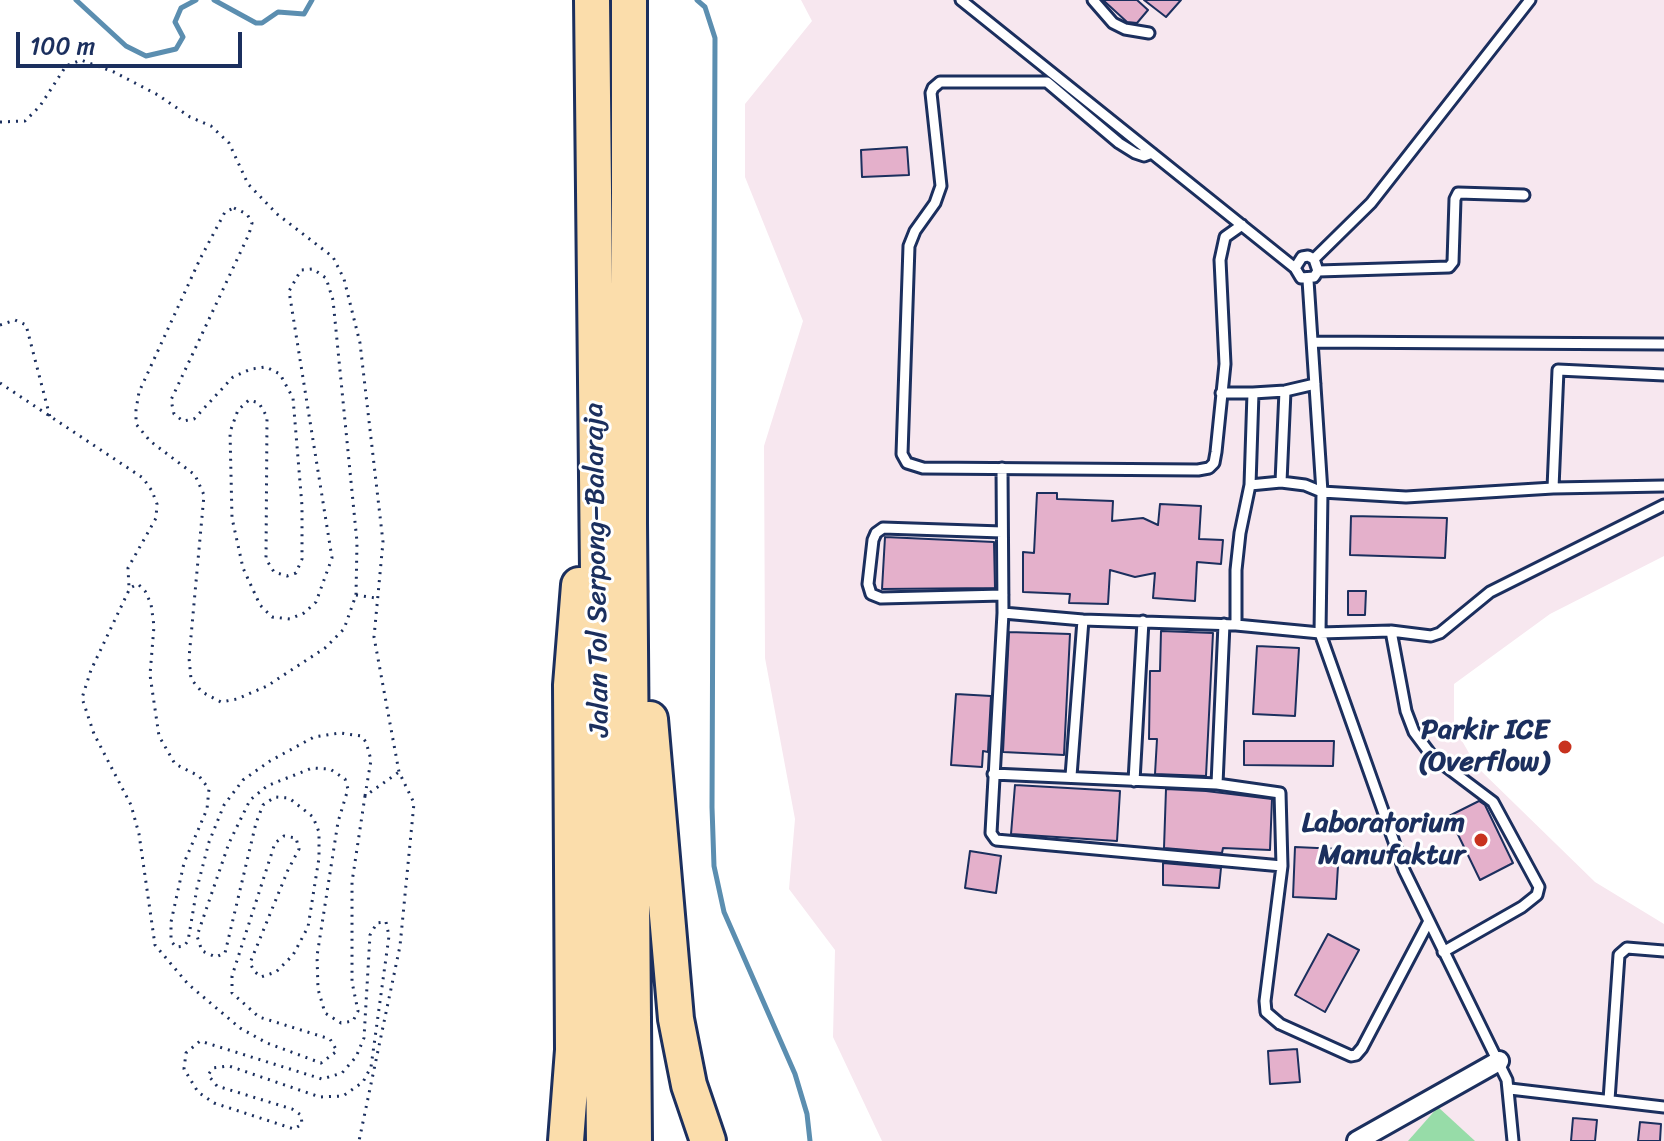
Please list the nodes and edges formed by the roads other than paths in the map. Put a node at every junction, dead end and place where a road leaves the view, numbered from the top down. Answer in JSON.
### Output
{"nodes":[{"id":1,"x":592,"y":0,"type":"edge"},
{"id":2,"x":629,"y":0,"type":"edge"},
{"id":3,"x":961,"y":0,"type":"edge"},
{"id":4,"x":1093,"y":0,"type":"edge"},
{"id":5,"x":1530,"y":0,"type":"edge"},
{"id":6,"x":1149,"y":33,"type":"dead end"},
{"id":7,"x":1152,"y":153,"type":"junction"},
{"id":8,"x":1524,"y":195,"type":"dead end"},
{"id":9,"x":1242,"y":225,"type":"junction"},
{"id":10,"x":1314,"y":259,"type":"junction"},
{"id":11,"x":1295,"y":268,"type":"junction"},
{"id":12,"x":1318,"y":271,"type":"junction"},
{"id":13,"x":1308,"y":280,"type":"junction"},
{"id":14,"x":1313,"y":342,"type":"junction"},
{"id":15,"x":1664,"y":344,"type":"edge"},
{"id":16,"x":596,"y":357,"type":"junction"},
{"id":17,"x":1664,"y":375,"type":"edge"},
{"id":18,"x":1315,"y":384,"type":"junction"},
{"id":19,"x":1285,"y":391,"type":"junction"},
{"id":20,"x":1221,"y":393,"type":"junction"},
{"id":21,"x":1253,"y":393,"type":"junction"},
{"id":22,"x":1002,"y":468,"type":"junction"},
{"id":23,"x":1281,"y":482,"type":"junction"},
{"id":24,"x":1250,"y":485,"type":"junction"},
{"id":25,"x":1664,"y":486,"type":"edge"},
{"id":26,"x":1553,"y":488,"type":"junction"},
{"id":27,"x":1322,"y":492,"type":"junction"},
{"id":28,"x":1664,"y":505,"type":"edge"},
{"id":29,"x":629,"y":523,"type":"junction"},
{"id":30,"x":1002,"y":532,"type":"junction"},
{"id":31,"x":1003,"y":595,"type":"junction"},
{"id":32,"x":1003,"y":613,"type":"junction"},
{"id":33,"x":1083,"y":620,"type":"junction"},
{"id":34,"x":1143,"y":621,"type":"junction"},
{"id":35,"x":1224,"y":624,"type":"junction"},
{"id":36,"x":1236,"y":625,"type":"junction"},
{"id":37,"x":1391,"y":631,"type":"junction"},
{"id":38,"x":1320,"y":633,"type":"junction"},
{"id":39,"x":993,"y":774,"type":"junction"},
{"id":40,"x":1071,"y":776,"type":"junction"},
{"id":41,"x":1134,"y":781,"type":"junction"},
{"id":42,"x":1217,"y":784,"type":"junction"},
{"id":43,"x":1282,"y":866,"type":"junction"},
{"id":44,"x":1429,"y":921,"type":"junction"},
{"id":45,"x":1664,"y":951,"type":"edge"},
{"id":46,"x":1443,"y":952,"type":"junction"},
{"id":47,"x":573,"y":1050,"type":"junction"},
{"id":48,"x":1499,"y":1061,"type":"junction"},
{"id":49,"x":1510,"y":1089,"type":"junction"},
{"id":50,"x":1609,"y":1100,"type":"junction"},
{"id":51,"x":1664,"y":1107,"type":"edge"},
{"id":52,"x":566,"y":1141,"type":"edge"},
{"id":53,"x":575,"y":1141,"type":"edge"},
{"id":54,"x":604,"y":1141,"type":"edge"},
{"id":55,"x":634,"y":1141,"type":"edge"},
{"id":56,"x":708,"y":1141,"type":"edge"},
{"id":57,"x":1357,"y":1141,"type":"edge"},
{"id":58,"x":1513,"y":1141,"type":"edge"}],
"edges":[{"from":1,"to":16,"type":"highway","name":"Jalan Tol Serpong–Balaraja"},
{"from":2,"to":29,"type":"highway","name":"Jalan Tol Serpong–Balaraja"},
{"from":3,"to":7,"type":"lane"},
{"from":4,"to":6,"type":"lane"},
{"from":5,"to":10,"type":"lane"},
{"from":7,"to":9,"type":"lane"},
{"from":7,"to":22,"type":"lane"},
{"from":8,"to":12,"type":"lane"},
{"from":9,"to":11,"type":"lane"},
{"from":9,"to":20,"type":"lane"},
{"from":10,"to":11,"type":"lane"},
{"from":10,"to":12,"type":"lane"},
{"from":11,"to":13,"type":"lane"},
{"from":12,"to":13,"type":"lane"},
{"from":13,"to":14,"type":"lane"},
{"from":14,"to":15,"type":"lane"},
{"from":14,"to":18,"type":"lane"},
{"from":16,"to":47,"type":"highway"},
{"from":16,"to":54,"type":"highway","name":"Jalan Tol Serpong–Balaraja"},
{"from":17,"to":26,"type":"lane"},
{"from":18,"to":19,"type":"lane"},
{"from":18,"to":27,"type":"lane"},
{"from":19,"to":21,"type":"lane"},
{"from":19,"to":23,"type":"lane"},
{"from":20,"to":21,"type":"lane"},
{"from":20,"to":22,"type":"lane"},
{"from":21,"to":24,"type":"lane"},
{"from":22,"to":30,"type":"lane"},
{"from":23,"to":24,"type":"lane"},
{"from":23,"to":27,"type":"lane"},
{"from":24,"to":36,"type":"lane"},
{"from":25,"to":26,"type":"lane"},
{"from":26,"to":27,"type":"lane"},
{"from":27,"to":38,"type":"lane"},
{"from":28,"to":37,"type":"lane"},
{"from":29,"to":55,"type":"highway","name":"Jalan Tol Serpong–Balaraja"},
{"from":29,"to":56,"type":"highway"},
{"from":30,"to":31,"type":"lane"},
{"from":30,"to":31,"type":"lane"},
{"from":31,"to":32,"type":"lane"},
{"from":32,"to":33,"type":"lane"},
{"from":32,"to":39,"type":"lane"},
{"from":33,"to":34,"type":"lane"},
{"from":33,"to":40,"type":"lane"},
{"from":34,"to":35,"type":"lane"},
{"from":34,"to":41,"type":"lane"},
{"from":35,"to":36,"type":"lane"},
{"from":35,"to":42,"type":"lane"},
{"from":36,"to":38,"type":"lane"},
{"from":37,"to":38,"type":"lane"},
{"from":37,"to":46,"type":"lane"},
{"from":38,"to":44,"type":"lane"},
{"from":39,"to":40,"type":"lane"},
{"from":39,"to":43,"type":"lane"},
{"from":40,"to":41,"type":"lane"},
{"from":41,"to":42,"type":"lane"},
{"from":42,"to":43,"type":"lane"},
{"from":43,"to":44,"type":"lane"},
{"from":44,"to":46,"type":"lane"},
{"from":45,"to":50,"type":"lane"},
{"from":46,"to":48,"type":"lane"},
{"from":47,"to":52,"type":"highway"},
{"from":47,"to":53,"type":"highway"},
{"from":48,"to":49,"type":"lane"},
{"from":48,"to":57,"type":"street"},
{"from":49,"to":50,"type":"lane"},
{"from":49,"to":58,"type":"lane"},
{"from":50,"to":51,"type":"lane"}]}
